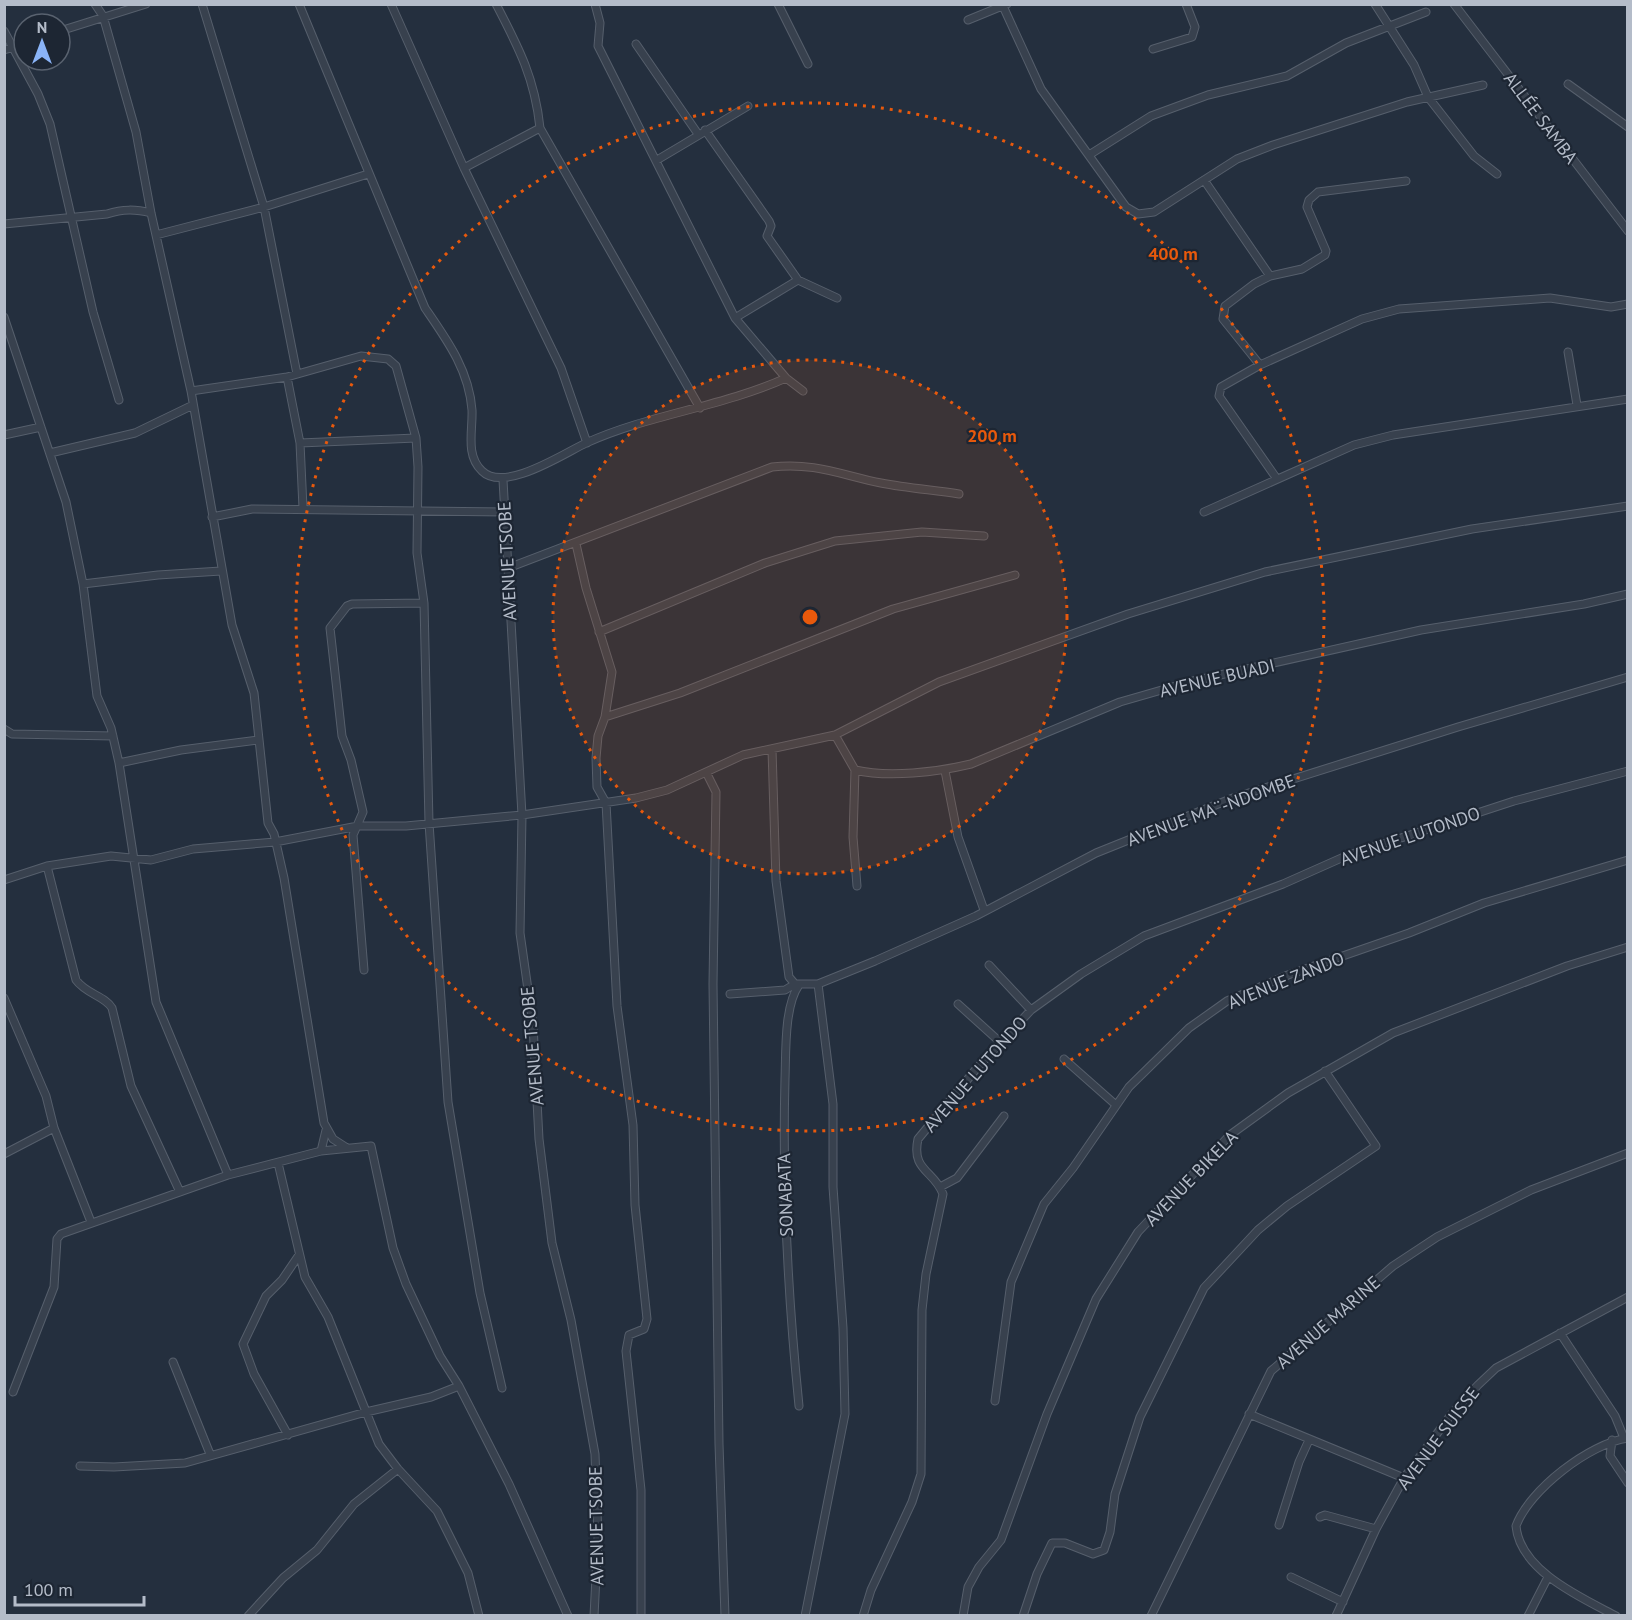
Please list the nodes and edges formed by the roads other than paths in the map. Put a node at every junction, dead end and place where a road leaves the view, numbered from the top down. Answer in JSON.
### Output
{"nodes":[{"id":1,"x":95,"y":4,"type":"edge"},
{"id":2,"x":146,"y":4,"type":"edge"},
{"id":3,"x":202,"y":4,"type":"edge"},
{"id":4,"x":299,"y":4,"type":"edge"},
{"id":5,"x":391,"y":4,"type":"edge"},
{"id":6,"x":496,"y":4,"type":"edge"},
{"id":7,"x":596,"y":4,"type":"edge"},
{"id":8,"x":778,"y":4,"type":"edge"},
{"id":9,"x":1186,"y":4,"type":"edge"},
{"id":10,"x":1375,"y":4,"type":"edge"},
{"id":11,"x":1455,"y":4,"type":"edge"},
{"id":12,"x":1004,"y":5,"type":"edge"},
{"id":13,"x":1426,"y":12,"type":"dead end"},
{"id":14,"x":104,"y":16,"type":"junction"},
{"id":15,"x":968,"y":20,"type":"dead end"},
{"id":16,"x":1389,"y":26,"type":"junction"},
{"id":17,"x":72,"y":27,"type":"edge"},
{"id":18,"x":4,"y":30,"type":"edge"},
{"id":19,"x":636,"y":44,"type":"dead end"},
{"id":20,"x":8,"y":49,"type":"edge"},
{"id":21,"x":1153,"y":49,"type":"dead end"},
{"id":22,"x":808,"y":64,"type":"dead end"},
{"id":23,"x":1568,"y":84,"type":"dead end"},
{"id":24,"x":1483,"y":85,"type":"dead end"},
{"id":25,"x":1428,"y":97,"type":"junction"},
{"id":26,"x":748,"y":106,"type":"dead end"},
{"id":27,"x":1628,"y":127,"type":"edge"},
{"id":28,"x":540,"y":128,"type":"junction"},
{"id":29,"x":705,"y":130,"type":"junction"},
{"id":30,"x":698,"y":134,"type":"junction"},
{"id":31,"x":1089,"y":155,"type":"junction"},
{"id":32,"x":657,"y":160,"type":"junction"},
{"id":33,"x":464,"y":168,"type":"junction"},
{"id":34,"x":368,"y":174,"type":"junction"},
{"id":35,"x":1497,"y":174,"type":"dead end"},
{"id":36,"x":1204,"y":180,"type":"junction"},
{"id":37,"x":1406,"y":181,"type":"dead end"},
{"id":38,"x":264,"y":207,"type":"junction"},
{"id":39,"x":151,"y":213,"type":"junction"},
{"id":40,"x":71,"y":216,"type":"junction"},
{"id":41,"x":4,"y":224,"type":"edge"},
{"id":42,"x":1628,"y":231,"type":"edge"},
{"id":43,"x":156,"y":235,"type":"junction"},
{"id":44,"x":1270,"y":276,"type":"junction"},
{"id":45,"x":798,"y":280,"type":"junction"},
{"id":46,"x":837,"y":298,"type":"dead end"},
{"id":47,"x":1628,"y":304,"type":"edge"},
{"id":48,"x":4,"y":317,"type":"edge"},
{"id":49,"x":735,"y":318,"type":"junction"},
{"id":50,"x":1568,"y":352,"type":"dead end"},
{"id":51,"x":1260,"y":365,"type":"junction"},
{"id":52,"x":297,"y":374,"type":"junction"},
{"id":53,"x":287,"y":377,"type":"junction"},
{"id":54,"x":786,"y":378,"type":"junction"},
{"id":55,"x":191,"y":391,"type":"junction"},
{"id":56,"x":803,"y":391,"type":"dead end"},
{"id":57,"x":1628,"y":399,"type":"edge"},
{"id":58,"x":120,"y":400,"type":"dead end"},
{"id":59,"x":193,"y":405,"type":"junction"},
{"id":60,"x":1577,"y":405,"type":"junction"},
{"id":61,"x":700,"y":408,"type":"junction"},
{"id":62,"x":41,"y":427,"type":"junction"},
{"id":63,"x":4,"y":435,"type":"edge"},
{"id":64,"x":416,"y":438,"type":"junction"},
{"id":65,"x":300,"y":443,"type":"junction"},
{"id":66,"x":587,"y":443,"type":"junction"},
{"id":67,"x":50,"y":453,"type":"junction"},
{"id":68,"x":1277,"y":479,"type":"junction"},
{"id":69,"x":503,"y":480,"type":"junction"},
{"id":70,"x":959,"y":494,"type":"dead end"},
{"id":71,"x":1628,"y":506,"type":"edge"},
{"id":72,"x":303,"y":508,"type":"junction"},
{"id":73,"x":417,"y":510,"type":"junction"},
{"id":74,"x":505,"y":512,"type":"junction"},
{"id":75,"x":1204,"y":512,"type":"dead end"},
{"id":76,"x":212,"y":517,"type":"junction"},
{"id":77,"x":984,"y":536,"type":"dead end"},
{"id":78,"x":576,"y":544,"type":"junction"},
{"id":79,"x":508,"y":568,"type":"junction"},
{"id":80,"x":221,"y":571,"type":"junction"},
{"id":81,"x":1015,"y":575,"type":"dead end"},
{"id":82,"x":83,"y":584,"type":"junction"},
{"id":83,"x":1628,"y":594,"type":"edge"},
{"id":84,"x":424,"y":603,"type":"junction"},
{"id":85,"x":599,"y":632,"type":"junction"},
{"id":86,"x":1628,"y":677,"type":"edge"},
{"id":87,"x":605,"y":717,"type":"junction"},
{"id":88,"x":4,"y":729,"type":"edge"},
{"id":89,"x":835,"y":735,"type":"junction"},
{"id":90,"x":113,"y":736,"type":"junction"},
{"id":91,"x":258,"y":740,"type":"junction"},
{"id":92,"x":772,"y":748,"type":"junction"},
{"id":93,"x":119,"y":763,"type":"junction"},
{"id":94,"x":855,"y":770,"type":"junction"},
{"id":95,"x":945,"y":771,"type":"junction"},
{"id":96,"x":1628,"y":771,"type":"edge"},
{"id":97,"x":707,"y":774,"type":"junction"},
{"id":98,"x":606,"y":803,"type":"junction"},
{"id":99,"x":522,"y":815,"type":"junction"},
{"id":100,"x":429,"y":823,"type":"junction"},
{"id":101,"x":358,"y":826,"type":"junction"},
{"id":102,"x":275,"y":842,"type":"junction"},
{"id":103,"x":135,"y":858,"type":"junction"},
{"id":104,"x":1628,"y":860,"type":"edge"},
{"id":105,"x":47,"y":866,"type":"junction"},
{"id":106,"x":4,"y":880,"type":"edge"},
{"id":107,"x":857,"y":886,"type":"dead end"},
{"id":108,"x":984,"y":910,"type":"junction"},
{"id":109,"x":1628,"y":947,"type":"edge"},
{"id":110,"x":989,"y":965,"type":"dead end"},
{"id":111,"x":364,"y":970,"type":"dead end"},
{"id":112,"x":797,"y":985,"type":"junction"},
{"id":113,"x":814,"y":985,"type":"junction"},
{"id":114,"x":730,"y":994,"type":"dead end"},
{"id":115,"x":4,"y":998,"type":"edge"},
{"id":116,"x":958,"y":1004,"type":"dead end"},
{"id":117,"x":1031,"y":1010,"type":"junction"},
{"id":118,"x":1000,"y":1042,"type":"junction"},
{"id":119,"x":1064,"y":1059,"type":"dead end"},
{"id":120,"x":1325,"y":1071,"type":"junction"},
{"id":121,"x":1116,"y":1104,"type":"junction"},
{"id":122,"x":1004,"y":1116,"type":"dead end"},
{"id":123,"x":54,"y":1128,"type":"junction"},
{"id":124,"x":326,"y":1130,"type":"junction"},
{"id":125,"x":347,"y":1148,"type":"junction"},
{"id":126,"x":321,"y":1151,"type":"junction"},
{"id":127,"x":1628,"y":1153,"type":"edge"},
{"id":128,"x":4,"y":1154,"type":"edge"},
{"id":129,"x":278,"y":1162,"type":"junction"},
{"id":130,"x":228,"y":1175,"type":"junction"},
{"id":131,"x":940,"y":1187,"type":"junction"},
{"id":132,"x":180,"y":1192,"type":"junction"},
{"id":133,"x":91,"y":1221,"type":"junction"},
{"id":134,"x":299,"y":1256,"type":"junction"},
{"id":135,"x":1628,"y":1297,"type":"edge"},
{"id":136,"x":1560,"y":1333,"type":"junction"},
{"id":137,"x":172,"y":1362,"type":"dead end"},
{"id":138,"x":459,"y":1386,"type":"junction"},
{"id":139,"x":502,"y":1388,"type":"dead end"},
{"id":140,"x":14,"y":1392,"type":"dead end"},
{"id":141,"x":995,"y":1401,"type":"dead end"},
{"id":142,"x":799,"y":1406,"type":"dead end"},
{"id":143,"x":366,"y":1412,"type":"junction"},
{"id":144,"x":1249,"y":1414,"type":"junction"},
{"id":145,"x":288,"y":1435,"type":"junction"},
{"id":146,"x":1626,"y":1438,"type":"edge"},
{"id":147,"x":1309,"y":1440,"type":"junction"},
{"id":148,"x":1612,"y":1440,"type":"junction"},
{"id":149,"x":210,"y":1454,"type":"junction"},
{"id":150,"x":80,"y":1466,"type":"dead end"},
{"id":151,"x":398,"y":1469,"type":"junction"},
{"id":152,"x":1404,"y":1478,"type":"junction"},
{"id":153,"x":1628,"y":1483,"type":"edge"},
{"id":154,"x":1320,"y":1517,"type":"dead end"},
{"id":155,"x":1279,"y":1525,"type":"dead end"},
{"id":156,"x":1376,"y":1529,"type":"junction"},
{"id":157,"x":1291,"y":1577,"type":"dead end"},
{"id":158,"x":1548,"y":1577,"type":"junction"},
{"id":159,"x":1343,"y":1602,"type":"junction"},
{"id":160,"x":248,"y":1616,"type":"edge"},
{"id":161,"x":479,"y":1616,"type":"edge"},
{"id":162,"x":568,"y":1616,"type":"edge"},
{"id":163,"x":594,"y":1616,"type":"edge"},
{"id":164,"x":641,"y":1616,"type":"edge"},
{"id":165,"x":725,"y":1616,"type":"edge"},
{"id":166,"x":805,"y":1616,"type":"edge"},
{"id":167,"x":863,"y":1616,"type":"edge"},
{"id":168,"x":963,"y":1616,"type":"edge"},
{"id":169,"x":1023,"y":1616,"type":"edge"},
{"id":170,"x":1150,"y":1616,"type":"edge"},
{"id":171,"x":1336,"y":1616,"type":"edge"},
{"id":172,"x":1528,"y":1616,"type":"edge"},
{"id":173,"x":1616,"y":1616,"type":"edge"}],
"edges":[{"from":1,"to":14,"type":"street"},
{"from":2,"to":14,"type":"street"},
{"from":3,"to":38,"type":"street"},
{"from":4,"to":34,"type":"street"},
{"from":5,"to":33,"type":"street"},
{"from":6,"to":28,"type":"street"},
{"from":7,"to":32,"type":"street"},
{"from":8,"to":22,"type":"street"},
{"from":9,"to":21,"type":"street"},
{"from":10,"to":16,"type":"street"},
{"from":11,"to":42,"type":"street","name":"ALLÉE SAMBA"},
{"from":12,"to":15,"type":"street"},
{"from":12,"to":31,"type":"street"},
{"from":13,"to":16,"type":"street"},
{"from":14,"to":17,"type":"street"},
{"from":14,"to":39,"type":"street"},
{"from":16,"to":25,"type":"street"},
{"from":16,"to":31,"type":"street"},
{"from":18,"to":20,"type":"street"},
{"from":19,"to":30,"type":"street"},
{"from":20,"to":40,"type":"street"},
{"from":23,"to":27,"type":"street"},
{"from":24,"to":25,"type":"street"},
{"from":25,"to":35,"type":"street"},
{"from":25,"to":36,"type":"street"},
{"from":26,"to":29,"type":"street"},
{"from":28,"to":33,"type":"street"},
{"from":28,"to":61,"type":"street"},
{"from":29,"to":30,"type":"street"},
{"from":29,"to":45,"type":"street"},
{"from":30,"to":32,"type":"street"},
{"from":31,"to":36,"type":"street"},
{"from":32,"to":49,"type":"street"},
{"from":33,"to":66,"type":"street"},
{"from":34,"to":38,"type":"street"},
{"from":34,"to":69,"type":"street"},
{"from":36,"to":44,"type":"street"},
{"from":37,"to":44,"type":"street"},
{"from":38,"to":43,"type":"street"},
{"from":38,"to":52,"type":"street"},
{"from":39,"to":40,"type":"street"},
{"from":39,"to":43,"type":"street"},
{"from":40,"to":41,"type":"street"},
{"from":40,"to":58,"type":"street"},
{"from":43,"to":55,"type":"street"},
{"from":44,"to":51,"type":"street"},
{"from":45,"to":46,"type":"street"},
{"from":45,"to":49,"type":"street"},
{"from":47,"to":51,"type":"street"},
{"from":48,"to":62,"type":"street"},
{"from":49,"to":54,"type":"street"},
{"from":50,"to":60,"type":"street"},
{"from":51,"to":68,"type":"street"},
{"from":52,"to":53,"type":"street"},
{"from":52,"to":64,"type":"street"},
{"from":53,"to":55,"type":"street"},
{"from":53,"to":65,"type":"street"},
{"from":54,"to":56,"type":"street"},
{"from":54,"to":61,"type":"street"},
{"from":55,"to":59,"type":"street"},
{"from":57,"to":60,"type":"street"},
{"from":59,"to":67,"type":"street"},
{"from":59,"to":76,"type":"street"},
{"from":60,"to":68,"type":"street"},
{"from":61,"to":66,"type":"street"},
{"from":62,"to":63,"type":"street"},
{"from":62,"to":67,"type":"street"},
{"from":64,"to":65,"type":"street"},
{"from":64,"to":73,"type":"street"},
{"from":65,"to":72,"type":"street"},
{"from":66,"to":69,"type":"street"},
{"from":67,"to":82,"type":"street"},
{"from":68,"to":75,"type":"street"},
{"from":69,"to":74,"type":"street","name":"AVENUE TSOBE"},
{"from":70,"to":78,"type":"street"},
{"from":71,"to":89,"type":"street"},
{"from":72,"to":73,"type":"street"},
{"from":72,"to":76,"type":"street"},
{"from":73,"to":74,"type":"street"},
{"from":73,"to":84,"type":"street"},
{"from":74,"to":79,"type":"street","name":"AVENUE TSOBE"},
{"from":76,"to":80,"type":"street"},
{"from":77,"to":85,"type":"street"},
{"from":78,"to":79,"type":"street"},
{"from":78,"to":85,"type":"street"},
{"from":79,"to":99,"type":"street","name":"AVENUE TSOBE"},
{"from":80,"to":82,"type":"street"},
{"from":80,"to":91,"type":"street"},
{"from":81,"to":87,"type":"street"},
{"from":82,"to":90,"type":"street"},
{"from":83,"to":95,"type":"street","name":"AVENUE BUADI"},
{"from":84,"to":100,"type":"street"},
{"from":84,"to":101,"type":"street"},
{"from":85,"to":87,"type":"street"},
{"from":86,"to":108,"type":"street","name":"AVENUE MA¨-NDOMBE"},
{"from":87,"to":98,"type":"street"},
{"from":88,"to":90,"type":"street"},
{"from":89,"to":92,"type":"street"},
{"from":89,"to":94,"type":"street"},
{"from":90,"to":93,"type":"street"},
{"from":91,"to":93,"type":"street"},
{"from":91,"to":102,"type":"street"},
{"from":92,"to":97,"type":"street"},
{"from":92,"to":112,"type":"street"},
{"from":93,"to":103,"type":"street"},
{"from":94,"to":95,"type":"street","name":"AVENUE BUADI"},
{"from":94,"to":107,"type":"street"},
{"from":95,"to":108,"type":"street"},
{"from":96,"to":117,"type":"street","name":"AVENUE LUTONDO"},
{"from":97,"to":98,"type":"street"},
{"from":97,"to":165,"type":"street"},
{"from":98,"to":99,"type":"street"},
{"from":98,"to":164,"type":"street"},
{"from":99,"to":100,"type":"street"},
{"from":99,"to":163,"type":"street","name":"AVENUE TSOBE"},
{"from":100,"to":101,"type":"street"},
{"from":100,"to":139,"type":"street"},
{"from":101,"to":102,"type":"street"},
{"from":101,"to":111,"type":"street"},
{"from":102,"to":103,"type":"street"},
{"from":102,"to":124,"type":"street"},
{"from":103,"to":105,"type":"street"},
{"from":103,"to":130,"type":"street"},
{"from":104,"to":121,"type":"street","name":"AVENUE ZANDO"},
{"from":105,"to":106,"type":"street"},
{"from":105,"to":132,"type":"street"},
{"from":108,"to":113,"type":"street","name":"AVENUE MA¨-NDOMBE"},
{"from":109,"to":120,"type":"street","name":"AVENUE BIKELA"},
{"from":110,"to":117,"type":"street"},
{"from":112,"to":113,"type":"street"},
{"from":112,"to":114,"type":"street"},
{"from":112,"to":142,"type":"street","name":"SONABATA"},
{"from":113,"to":166,"type":"street"},
{"from":115,"to":123,"type":"street"},
{"from":116,"to":118,"type":"street"},
{"from":117,"to":118,"type":"street","name":"AVENUE LUTONDO"},
{"from":118,"to":131,"type":"street","name":"AVENUE LUTONDO"},
{"from":119,"to":121,"type":"street"},
{"from":120,"to":168,"type":"street","name":"AVENUE BIKELA"},
{"from":120,"to":169,"type":"street"},
{"from":121,"to":141,"type":"street","name":"AVENUE ZANDO"},
{"from":122,"to":131,"type":"street"},
{"from":123,"to":128,"type":"street"},
{"from":123,"to":133,"type":"street"},
{"from":124,"to":125,"type":"street"},
{"from":124,"to":126,"type":"street"},
{"from":125,"to":126,"type":"street"},
{"from":125,"to":138,"type":"street"},
{"from":126,"to":129,"type":"street"},
{"from":127,"to":144,"type":"street","name":"AVENUE MARINE"},
{"from":129,"to":130,"type":"street"},
{"from":129,"to":134,"type":"street"},
{"from":130,"to":132,"type":"street"},
{"from":131,"to":167,"type":"street"},
{"from":132,"to":133,"type":"street"},
{"from":133,"to":140,"type":"street"},
{"from":134,"to":143,"type":"street"},
{"from":134,"to":145,"type":"street"},
{"from":135,"to":136,"type":"street","name":"AVENUE SUISSE"},
{"from":136,"to":146,"type":"street"},
{"from":136,"to":152,"type":"street","name":"AVENUE SUISSE"},
{"from":137,"to":149,"type":"street"},
{"from":138,"to":143,"type":"street"},
{"from":138,"to":162,"type":"street"},
{"from":143,"to":145,"type":"street"},
{"from":143,"to":151,"type":"street"},
{"from":144,"to":147,"type":"street"},
{"from":144,"to":170,"type":"street","name":"AVENUE MARINE"},
{"from":145,"to":149,"type":"street"},
{"from":146,"to":148,"type":"street"},
{"from":147,"to":152,"type":"street"},
{"from":147,"to":155,"type":"street"},
{"from":148,"to":153,"type":"street"},
{"from":148,"to":158,"type":"street"},
{"from":149,"to":150,"type":"street"},
{"from":151,"to":160,"type":"street"},
{"from":151,"to":161,"type":"street"},
{"from":152,"to":156,"type":"street","name":"AVENUE SUISSE"},
{"from":154,"to":156,"type":"street"},
{"from":156,"to":159,"type":"street","name":"AVENUE SUISSE"},
{"from":157,"to":159,"type":"street"},
{"from":158,"to":172,"type":"street"},
{"from":158,"to":173,"type":"street"},
{"from":159,"to":171,"type":"street","name":"AVENUE SUISSE"}]}
